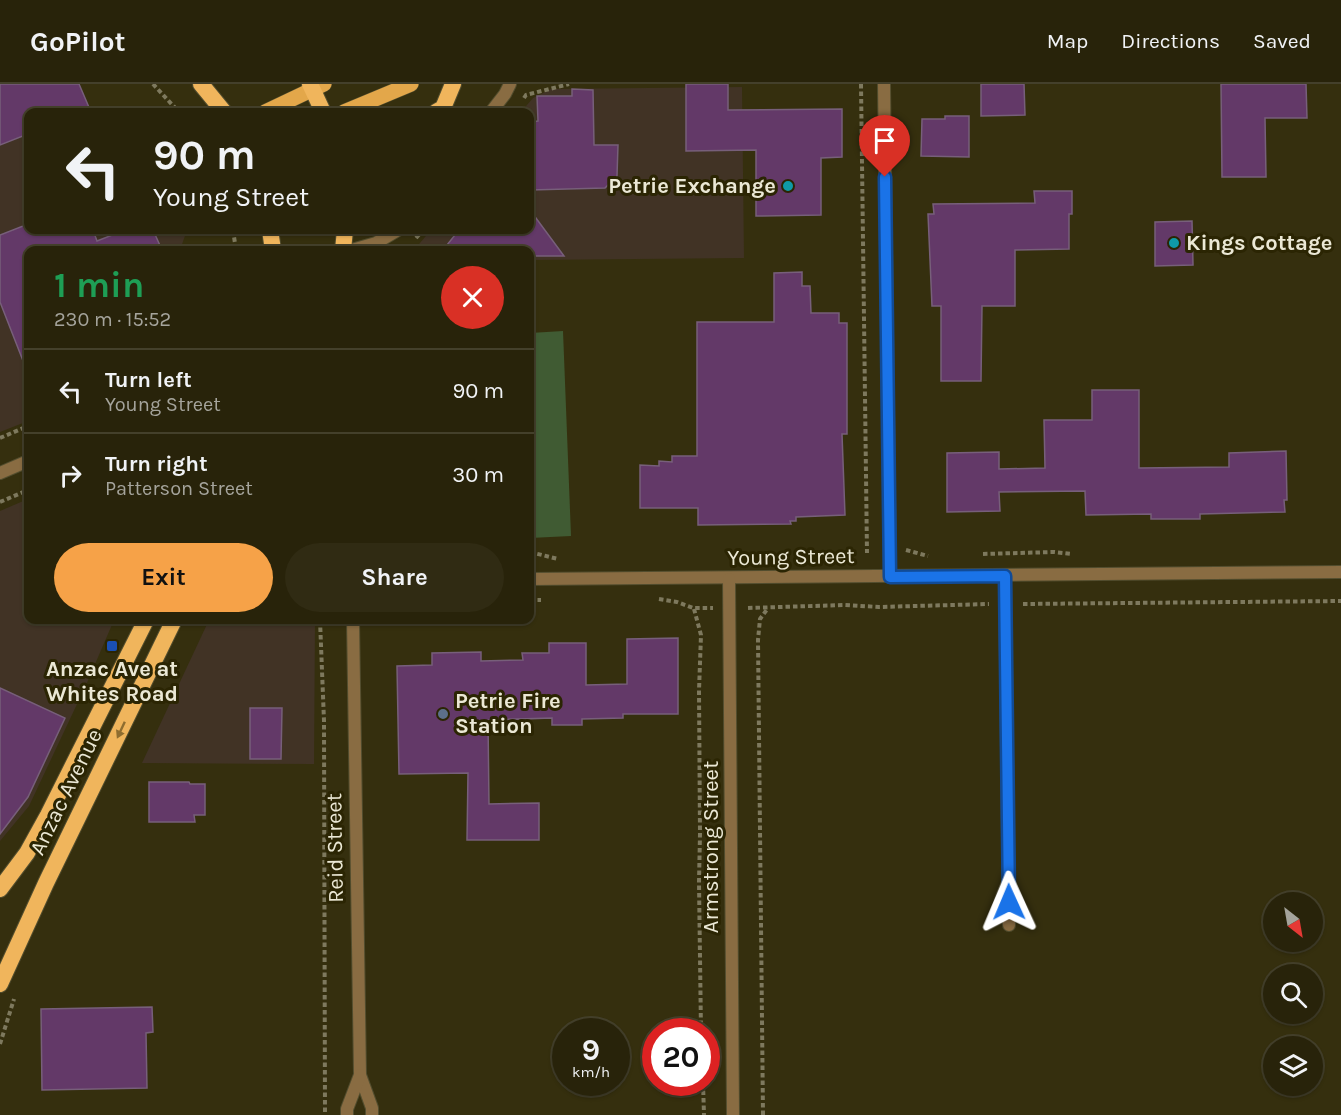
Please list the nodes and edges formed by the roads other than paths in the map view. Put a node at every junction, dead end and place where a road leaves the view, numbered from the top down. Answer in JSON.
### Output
{"nodes":[{"id":1,"x":411,"y":84,"type":"edge"},
{"id":2,"x":453,"y":84,"type":"edge"},
{"id":3,"x":510,"y":84,"type":"edge"},
{"id":4,"x":884,"y":84,"type":"edge"},
{"id":5,"x":208,"y":86,"type":"edge"},
{"id":6,"x":316,"y":86,"type":"edge"},
{"id":7,"x":222,"y":108,"type":"edge"},
{"id":8,"x":273,"y":108,"type":"edge"},
{"id":9,"x":322,"y":108,"type":"edge"},
{"id":10,"x":354,"y":108,"type":"edge"},
{"id":11,"x":443,"y":108,"type":"edge"},
{"id":12,"x":494,"y":108,"type":"edge"},
{"id":13,"x":391,"y":234,"type":"edge"},
{"id":14,"x":366,"y":246,"type":"edge"},
{"id":15,"x":24,"y":463,"type":"edge"},
{"id":16,"x":0,"y":473,"type":"edge"},
{"id":17,"x":1341,"y":572,"type":"edge"},
{"id":18,"x":1005,"y":576,"type":"junction"},
{"id":19,"x":890,"y":577,"type":"junction"},
{"id":20,"x":534,"y":579,"type":"edge"},
{"id":21,"x":729,"y":579,"type":"junction"},
{"id":22,"x":144,"y":624,"type":"edge"},
{"id":23,"x":172,"y":624,"type":"edge"},
{"id":24,"x":353,"y":624,"type":"edge"},
{"id":25,"x":0,"y":889,"type":"edge"},
{"id":26,"x":1009,"y":925,"type":"dead end"},
{"id":27,"x":0,"y":984,"type":"edge"},
{"id":28,"x":360,"y":1075,"type":"junction"},
{"id":29,"x":347,"y":1115,"type":"edge"},
{"id":30,"x":372,"y":1115,"type":"edge"},
{"id":31,"x":733,"y":1115,"type":"edge"}],
"edges":[{"from":1,"to":10,"type":"main road"},
{"from":2,"to":11,"type":"highway"},
{"from":3,"to":12,"type":"street"},
{"from":4,"to":19,"type":"street"},
{"from":5,"to":7,"type":"highway"},
{"from":6,"to":8,"type":"main road"},
{"from":6,"to":9,"type":"highway"},
{"from":13,"to":14,"type":"street"},
{"from":15,"to":16,"type":"street"},
{"from":17,"to":18,"type":"street","name":"Young Street"},
{"from":18,"to":19,"type":"street","name":"Young Street"},
{"from":18,"to":26,"type":"street"},
{"from":19,"to":21,"type":"street","name":"Young Street"},
{"from":20,"to":21,"type":"street","name":"Young Street"},
{"from":21,"to":31,"type":"street","name":"Armstrong Street"},
{"from":22,"to":25,"type":"highway","name":"Anzac Avenue"},
{"from":23,"to":27,"type":"highway","name":"Anzac Avenue","one_way":true},
{"from":24,"to":28,"type":"street","name":"Reid Street"},
{"from":28,"to":29,"type":"street","name":"Reid Street"},
{"from":28,"to":30,"type":"street","name":"Reid Street"}]}
